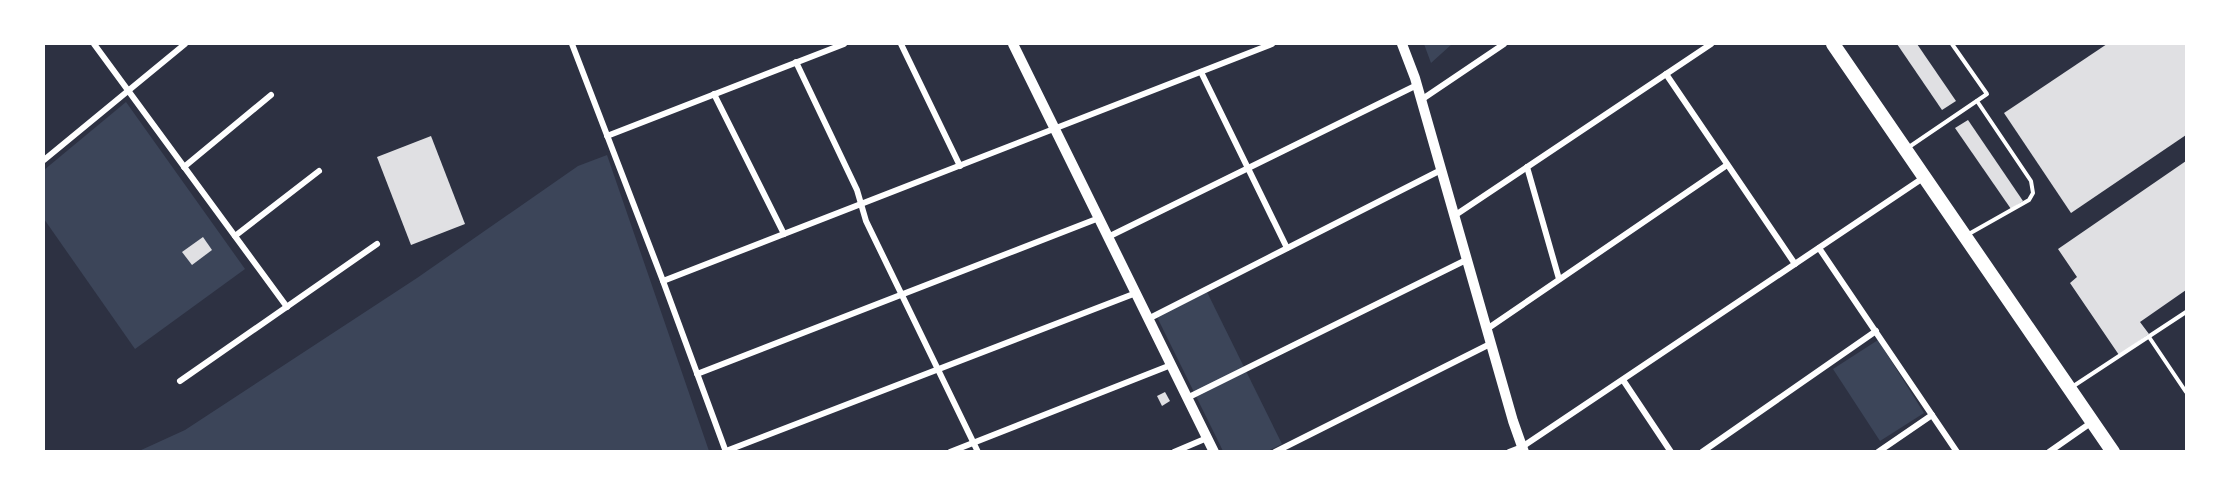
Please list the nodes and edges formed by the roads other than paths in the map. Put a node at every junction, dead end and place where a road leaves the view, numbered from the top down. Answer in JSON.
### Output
{"nodes":[{"id":1,"x":94,"y":44,"type":"edge"},
{"id":2,"x":185,"y":44,"type":"edge"},
{"id":3,"x":572,"y":44,"type":"edge"},
{"id":4,"x":844,"y":44,"type":"edge"},
{"id":5,"x":902,"y":44,"type":"edge"},
{"id":6,"x":1012,"y":44,"type":"edge"},
{"id":7,"x":1272,"y":44,"type":"edge"},
{"id":8,"x":1402,"y":44,"type":"edge"},
{"id":9,"x":1504,"y":44,"type":"edge"},
{"id":10,"x":1711,"y":44,"type":"edge"},
{"id":11,"x":1833,"y":44,"type":"edge"},
{"id":12,"x":1952,"y":44,"type":"edge"},
{"id":13,"x":796,"y":62,"type":"junction"},
{"id":14,"x":1201,"y":72,"type":"junction"},
{"id":15,"x":1666,"y":74,"type":"junction"},
{"id":16,"x":1417,"y":85,"type":"junction"},
{"id":17,"x":128,"y":91,"type":"junction"},
{"id":18,"x":271,"y":94,"type":"dead end"},
{"id":19,"x":714,"y":94,"type":"junction"},
{"id":20,"x":1421,"y":100,"type":"junction"},
{"id":21,"x":1977,"y":101,"type":"junction"},
{"id":22,"x":1054,"y":130,"type":"junction"},
{"id":23,"x":608,"y":136,"type":"junction"},
{"id":24,"x":1906,"y":149,"type":"junction"},
{"id":25,"x":44,"y":160,"type":"edge"},
{"id":26,"x":1728,"y":165,"type":"junction"},
{"id":27,"x":960,"y":166,"type":"junction"},
{"id":28,"x":184,"y":167,"type":"junction"},
{"id":29,"x":1527,"y":167,"type":"junction"},
{"id":30,"x":1248,"y":168,"type":"junction"},
{"id":31,"x":1441,"y":170,"type":"junction"},
{"id":32,"x":319,"y":171,"type":"dead end"},
{"id":33,"x":1924,"y":177,"type":"junction"},
{"id":34,"x":861,"y":204,"type":"junction"},
{"id":35,"x":1454,"y":216,"type":"junction"},
{"id":36,"x":1099,"y":218,"type":"junction"},
{"id":37,"x":784,"y":234,"type":"junction"},
{"id":38,"x":235,"y":236,"type":"junction"},
{"id":39,"x":1965,"y":236,"type":"junction"},
{"id":40,"x":1108,"y":237,"type":"junction"},
{"id":41,"x":377,"y":244,"type":"dead end"},
{"id":42,"x":1287,"y":248,"type":"junction"},
{"id":43,"x":1819,"y":248,"type":"junction"},
{"id":44,"x":1466,"y":260,"type":"junction"},
{"id":45,"x":1795,"y":264,"type":"junction"},
{"id":46,"x":1560,"y":279,"type":"junction"},
{"id":47,"x":663,"y":280,"type":"junction"},
{"id":48,"x":1136,"y":293,"type":"junction"},
{"id":49,"x":902,"y":295,"type":"junction"},
{"id":50,"x":287,"y":307,"type":"junction"},
{"id":51,"x":2187,"y":312,"type":"edge"},
{"id":52,"x":1148,"y":319,"type":"junction"},
{"id":53,"x":1486,"y":330,"type":"junction"},
{"id":54,"x":1876,"y":331,"type":"junction"},
{"id":55,"x":2150,"y":337,"type":"junction"},
{"id":56,"x":1490,"y":344,"type":"junction"},
{"id":57,"x":1171,"y":366,"type":"junction"},
{"id":58,"x":938,"y":369,"type":"junction"},
{"id":59,"x":698,"y":374,"type":"junction"},
{"id":60,"x":1623,"y":380,"type":"junction"},
{"id":61,"x":180,"y":381,"type":"dead end"},
{"id":62,"x":2071,"y":388,"type":"junction"},
{"id":63,"x":2187,"y":392,"type":"edge"},
{"id":64,"x":1187,"y":398,"type":"junction"},
{"id":65,"x":1932,"y":415,"type":"junction"},
{"id":66,"x":2092,"y":422,"type":"junction"},
{"id":67,"x":1207,"y":438,"type":"junction"},
{"id":68,"x":974,"y":442,"type":"junction"},
{"id":69,"x":1523,"y":449,"type":"edge"},
{"id":70,"x":726,"y":451,"type":"edge"},
{"id":71,"x":950,"y":452,"type":"edge"},
{"id":72,"x":978,"y":452,"type":"edge"},
{"id":73,"x":1174,"y":452,"type":"edge"},
{"id":74,"x":1214,"y":452,"type":"edge"},
{"id":75,"x":1275,"y":452,"type":"edge"},
{"id":76,"x":1509,"y":452,"type":"edge"},
{"id":77,"x":1671,"y":452,"type":"edge"},
{"id":78,"x":1701,"y":452,"type":"edge"},
{"id":79,"x":1878,"y":452,"type":"edge"},
{"id":80,"x":1957,"y":452,"type":"edge"},
{"id":81,"x":2049,"y":452,"type":"edge"},
{"id":82,"x":2113,"y":452,"type":"edge"}],
"edges":[{"from":1,"to":17,"type":"street"},
{"from":2,"to":17,"type":"street"},
{"from":3,"to":23,"type":"street"},
{"from":4,"to":13,"type":"street"},
{"from":5,"to":27,"type":"street"},
{"from":6,"to":22,"type":"street"},
{"from":7,"to":14,"type":"street"},
{"from":8,"to":16,"type":"street"},
{"from":9,"to":20,"type":"street"},
{"from":10,"to":15,"type":"street"},
{"from":11,"to":24,"type":"main road"},
{"from":12,"to":21,"type":"lane"},
{"from":13,"to":19,"type":"street"},
{"from":13,"to":34,"type":"street"},
{"from":14,"to":22,"type":"street"},
{"from":14,"to":30,"type":"street"},
{"from":15,"to":26,"type":"street"},
{"from":15,"to":29,"type":"street"},
{"from":16,"to":20,"type":"street"},
{"from":16,"to":30,"type":"street"},
{"from":17,"to":25,"type":"street"},
{"from":17,"to":28,"type":"street"},
{"from":18,"to":28,"type":"street"},
{"from":19,"to":23,"type":"street"},
{"from":19,"to":37,"type":"street"},
{"from":20,"to":31,"type":"street"},
{"from":21,"to":24,"type":"lane"},
{"from":21,"to":39,"type":"lane"},
{"from":22,"to":27,"type":"street"},
{"from":22,"to":36,"type":"street"},
{"from":23,"to":47,"type":"street"},
{"from":24,"to":33,"type":"main road"},
{"from":26,"to":45,"type":"street"},
{"from":26,"to":46,"type":"street"},
{"from":27,"to":34,"type":"street"},
{"from":28,"to":38,"type":"street"},
{"from":29,"to":35,"type":"street"},
{"from":29,"to":46,"type":"street"},
{"from":30,"to":40,"type":"street"},
{"from":30,"to":42,"type":"street"},
{"from":31,"to":35,"type":"street"},
{"from":31,"to":42,"type":"street"},
{"from":32,"to":38,"type":"street"},
{"from":33,"to":39,"type":"main road"},
{"from":33,"to":43,"type":"street"},
{"from":34,"to":37,"type":"street"},
{"from":34,"to":49,"type":"street"},
{"from":35,"to":44,"type":"street"},
{"from":36,"to":40,"type":"street"},
{"from":36,"to":49,"type":"street"},
{"from":37,"to":47,"type":"street"},
{"from":38,"to":50,"type":"street"},
{"from":39,"to":62,"type":"main road"},
{"from":40,"to":48,"type":"street"},
{"from":41,"to":50,"type":"street"},
{"from":42,"to":52,"type":"street"},
{"from":43,"to":45,"type":"street"},
{"from":43,"to":54,"type":"street"},
{"from":44,"to":53,"type":"street"},
{"from":44,"to":64,"type":"street"},
{"from":45,"to":60,"type":"street"},
{"from":46,"to":53,"type":"street"},
{"from":47,"to":59,"type":"street"},
{"from":48,"to":52,"type":"street"},
{"from":48,"to":58,"type":"street"},
{"from":49,"to":58,"type":"street"},
{"from":49,"to":59,"type":"street"},
{"from":50,"to":61,"type":"street"},
{"from":51,"to":55,"type":"lane"},
{"from":52,"to":57,"type":"street"},
{"from":53,"to":56,"type":"street"},
{"from":54,"to":65,"type":"street"},
{"from":54,"to":78,"type":"street"},
{"from":55,"to":62,"type":"lane"},
{"from":55,"to":63,"type":"lane"},
{"from":56,"to":69,"type":"street"},
{"from":56,"to":75,"type":"street"},
{"from":57,"to":64,"type":"street"},
{"from":57,"to":68,"type":"street"},
{"from":58,"to":68,"type":"street"},
{"from":58,"to":70,"type":"street"},
{"from":59,"to":70,"type":"street"},
{"from":60,"to":69,"type":"street"},
{"from":60,"to":77,"type":"street"},
{"from":62,"to":66,"type":"main road"},
{"from":64,"to":67,"type":"street"},
{"from":65,"to":79,"type":"street"},
{"from":65,"to":80,"type":"street"},
{"from":66,"to":81,"type":"street"},
{"from":66,"to":82,"type":"main road"},
{"from":67,"to":73,"type":"street"},
{"from":67,"to":74,"type":"street"},
{"from":68,"to":71,"type":"street"},
{"from":68,"to":72,"type":"street"},
{"from":69,"to":76,"type":"street"}]}
